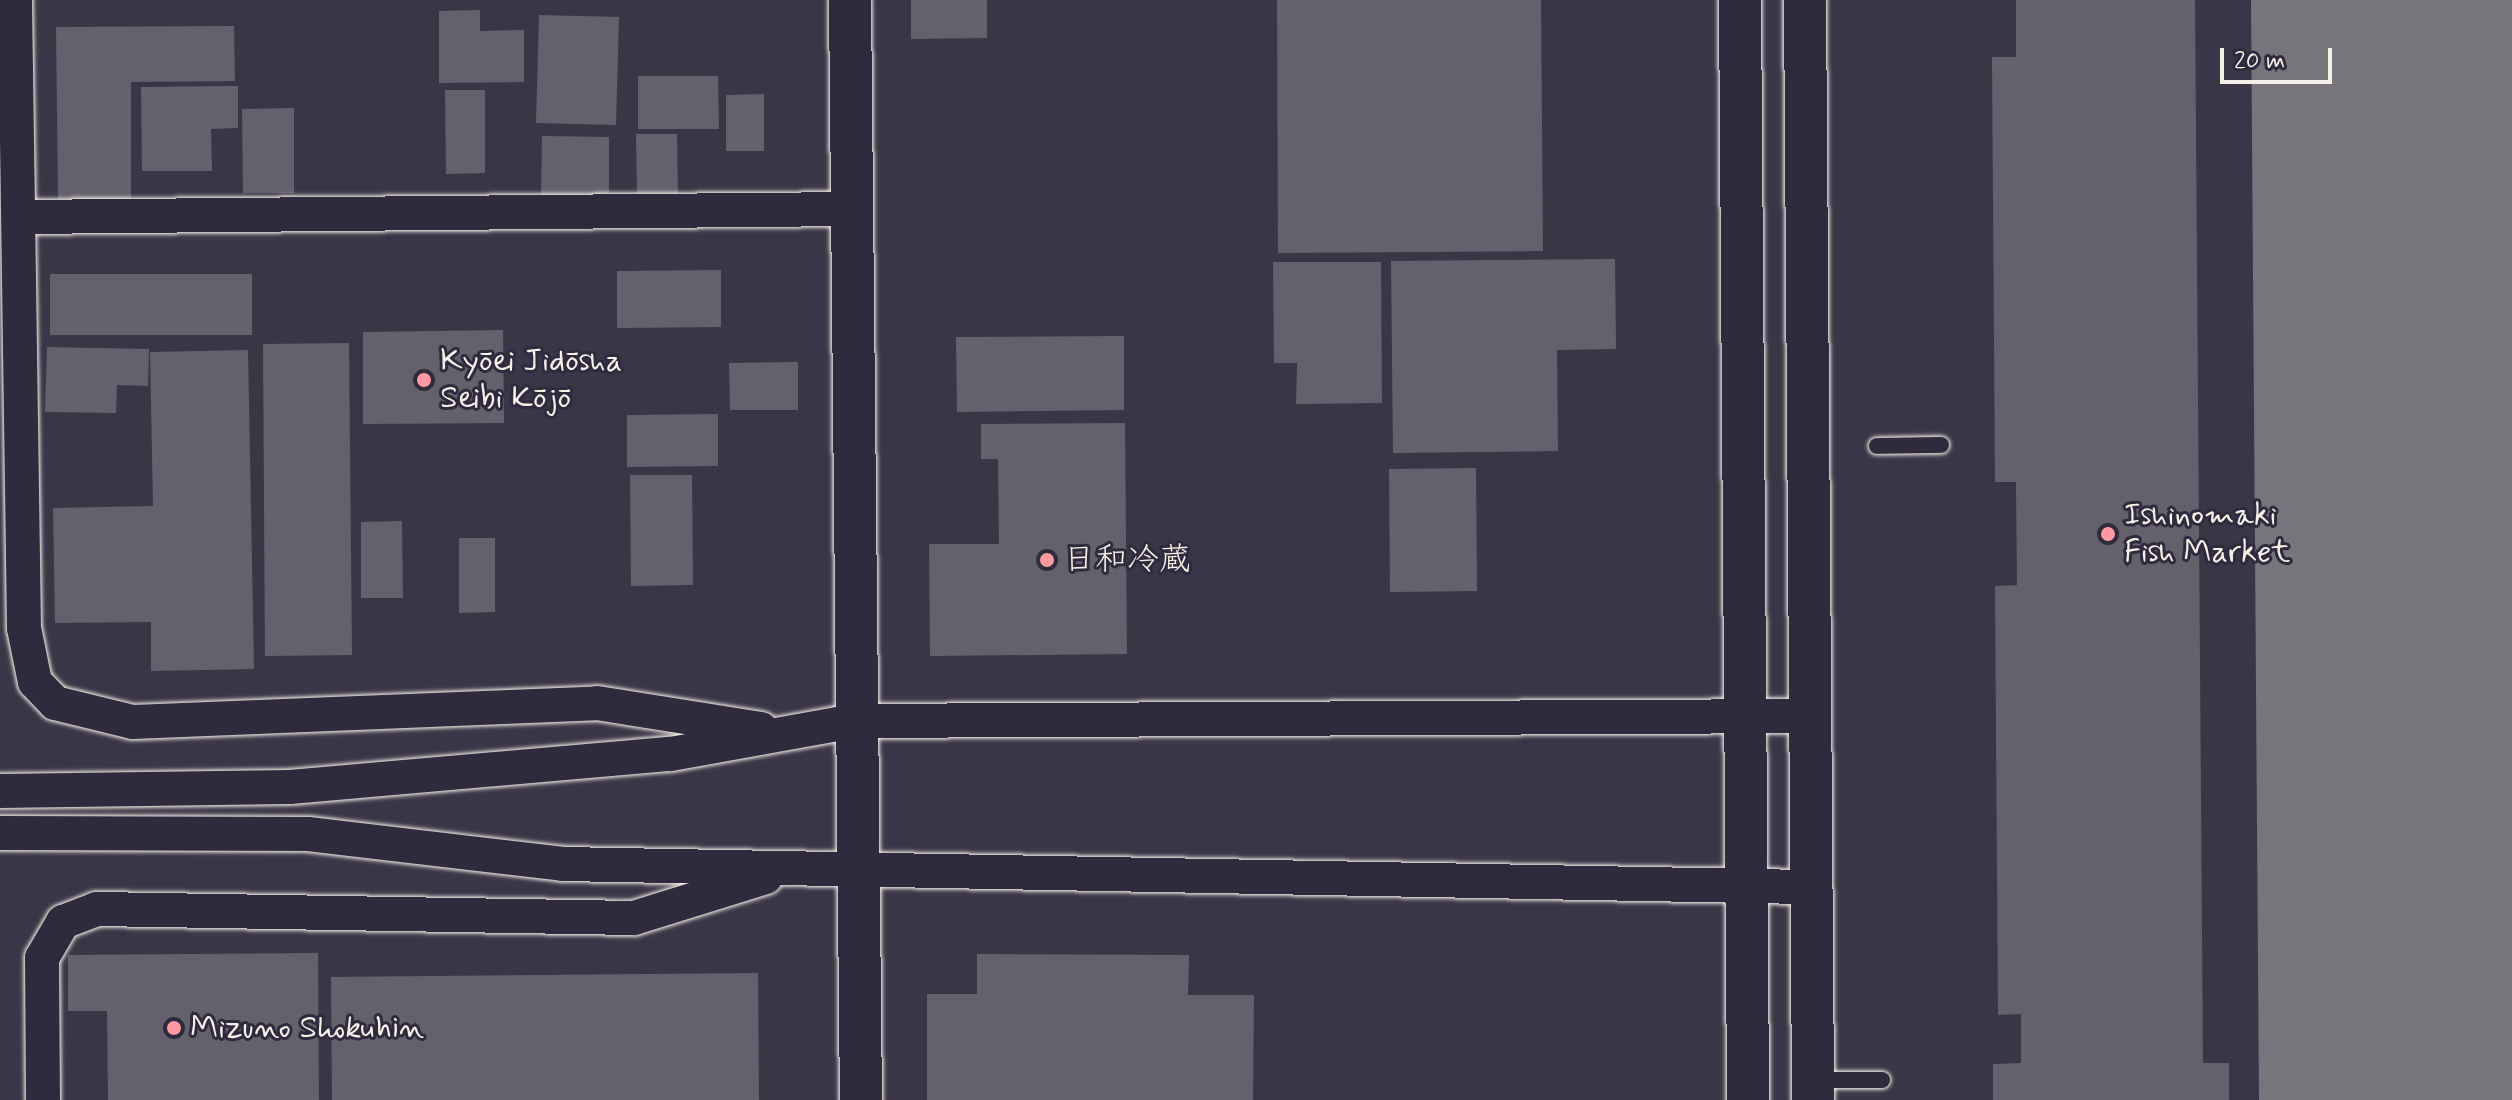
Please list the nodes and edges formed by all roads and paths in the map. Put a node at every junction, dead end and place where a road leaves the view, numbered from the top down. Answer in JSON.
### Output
{"nodes":[{"id":1,"x":15,"y":0,"type":"edge"},
{"id":2,"x":850,"y":0,"type":"edge"},
{"id":3,"x":1740,"y":0,"type":"edge"},
{"id":4,"x":1805,"y":0,"type":"edge"},
{"id":5,"x":851,"y":209,"type":"junction"},
{"id":6,"x":21,"y":217,"type":"junction"},
{"id":7,"x":1941,"y":445,"type":"dead end"},
{"id":8,"x":1877,"y":446,"type":"dead end"},
{"id":9,"x":1810,"y":716,"type":"junction"},
{"id":10,"x":1745,"y":717,"type":"junction"},
{"id":11,"x":854,"y":721,"type":"junction"},
{"id":12,"x":790,"y":733,"type":"junction"},
{"id":13,"x":0,"y":791,"type":"edge"},
{"id":14,"x":0,"y":833,"type":"edge"},
{"id":15,"x":797,"y":867,"type":"junction"},
{"id":16,"x":860,"y":873,"type":"junction"},
{"id":17,"x":1811,"y":887,"type":"junction"},
{"id":18,"x":1746,"y":888,"type":"junction"},
{"id":19,"x":1882,"y":1080,"type":"dead end"},
{"id":20,"x":1813,"y":1090,"type":"edge"},
{"id":21,"x":43,"y":1100,"type":"edge"},
{"id":22,"x":861,"y":1100,"type":"edge"},
{"id":23,"x":1748,"y":1100,"type":"edge"}],
"edges":[{"from":1,"to":6,"type":"street"},
{"from":2,"to":5,"type":"street"},
{"from":3,"to":10,"type":"street"},
{"from":4,"to":9,"type":"street"},
{"from":5,"to":6,"type":"street"},
{"from":5,"to":11,"type":"street"},
{"from":6,"to":12,"type":"street"},
{"from":7,"to":8,"type":"lane"},
{"from":9,"to":10,"type":"street"},
{"from":9,"to":17,"type":"street"},
{"from":10,"to":11,"type":"street"},
{"from":10,"to":18,"type":"street"},
{"from":11,"to":12,"type":"street"},
{"from":11,"to":16,"type":"street"},
{"from":12,"to":13,"type":"street"},
{"from":14,"to":15,"type":"street"},
{"from":15,"to":16,"type":"street"},
{"from":15,"to":21,"type":"street"},
{"from":16,"to":18,"type":"street"},
{"from":16,"to":22,"type":"street"},
{"from":17,"to":18,"type":"street"},
{"from":17,"to":20,"type":"street"},
{"from":18,"to":23,"type":"street"},
{"from":19,"to":20,"type":"lane"}]}
